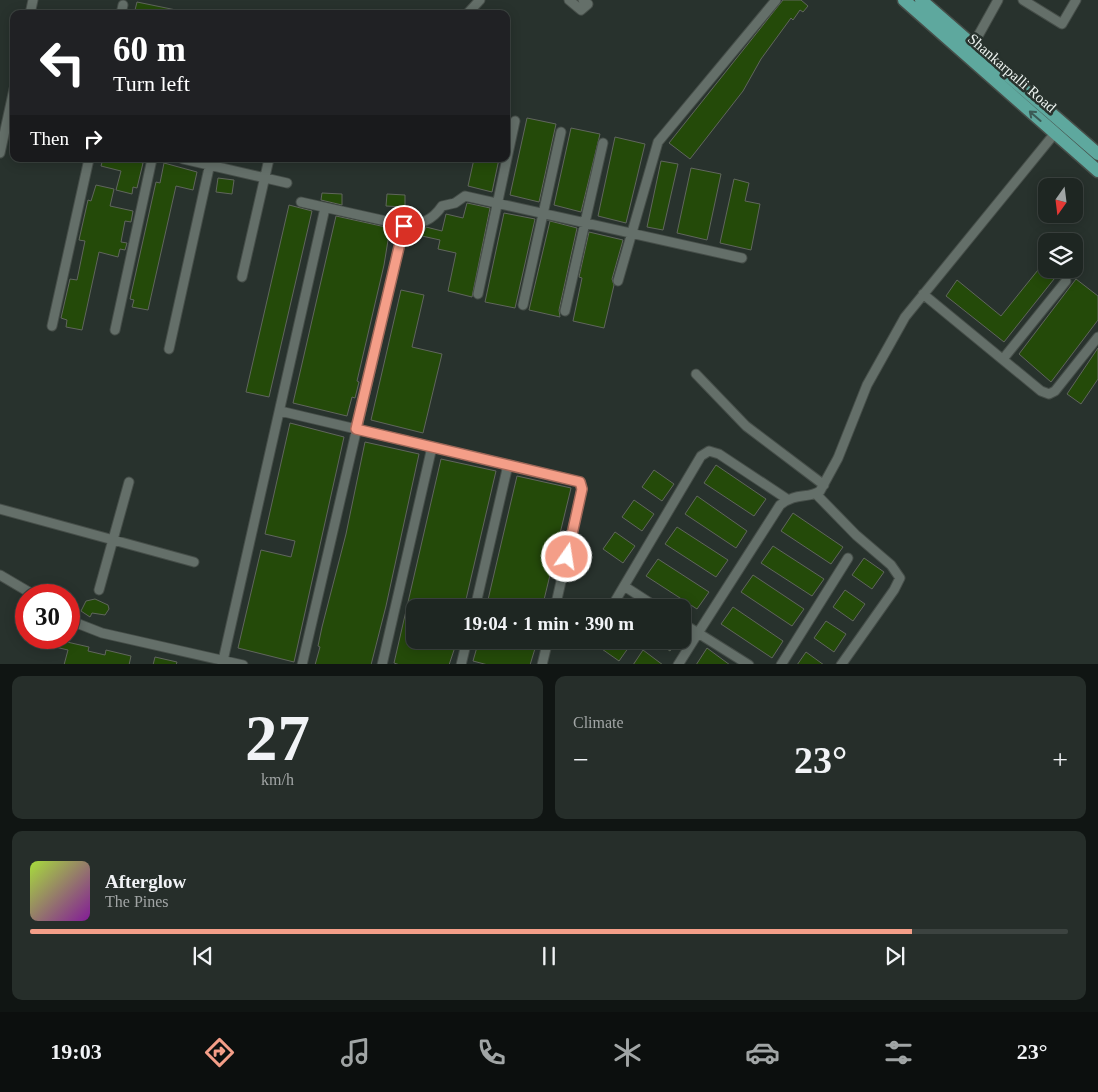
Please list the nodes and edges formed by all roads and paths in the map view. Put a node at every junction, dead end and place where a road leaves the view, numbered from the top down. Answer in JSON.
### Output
{"nodes":[{"id":1,"x":480,"y":0,"type":"edge"},
{"id":2,"x":569,"y":0,"type":"edge"},
{"id":3,"x":583,"y":0,"type":"edge"},
{"id":4,"x":776,"y":0,"type":"edge"},
{"id":5,"x":904,"y":0,"type":"edge"},
{"id":6,"x":921,"y":0,"type":"edge"},
{"id":7,"x":998,"y":0,"type":"edge"},
{"id":8,"x":1023,"y":0,"type":"edge"},
{"id":9,"x":1076,"y":0,"type":"edge"},
{"id":10,"x":471,"y":10,"type":"edge"},
{"id":11,"x":973,"y":46,"type":"junction"},
{"id":12,"x":10,"y":120,"type":"edge"},
{"id":13,"x":515,"y":121,"type":"dead end"},
{"id":14,"x":560,"y":132,"type":"dead end"},
{"id":15,"x":1055,"y":133,"type":"junction"},
{"id":16,"x":603,"y":143,"type":"dead end"},
{"id":17,"x":510,"y":145,"type":"edge"},
{"id":18,"x":0,"y":153,"type":"edge"},
{"id":19,"x":1098,"y":154,"type":"edge"},
{"id":20,"x":88,"y":162,"type":"edge"},
{"id":21,"x":151,"y":162,"type":"edge"},
{"id":22,"x":210,"y":162,"type":"edge"},
{"id":23,"x":268,"y":162,"type":"edge"},
{"id":24,"x":506,"y":162,"type":"edge"},
{"id":25,"x":1098,"y":171,"type":"edge"},
{"id":26,"x":265,"y":178,"type":"junction"},
{"id":27,"x":287,"y":183,"type":"dead end"},
{"id":28,"x":301,"y":202,"type":"dead end"},
{"id":29,"x":498,"y":203,"type":"junction"},
{"id":30,"x":325,"y":208,"type":"junction"},
{"id":31,"x":544,"y":214,"type":"junction"},
{"id":32,"x":584,"y":223,"type":"junction"},
{"id":33,"x":404,"y":226,"type":"junction"},
{"id":34,"x":631,"y":234,"type":"junction"},
{"id":35,"x":742,"y":258,"type":"dead end"},
{"id":36,"x":242,"y":277,"type":"dead end"},
{"id":37,"x":618,"y":281,"type":"dead end"},
{"id":38,"x":1066,"y":281,"type":"dead end"},
{"id":39,"x":478,"y":294,"type":"dead end"},
{"id":40,"x":923,"y":294,"type":"junction"},
{"id":41,"x":523,"y":305,"type":"dead end"},
{"id":42,"x":565,"y":311,"type":"dead end"},
{"id":43,"x":52,"y":326,"type":"dead end"},
{"id":44,"x":115,"y":330,"type":"dead end"},
{"id":45,"x":1098,"y":337,"type":"edge"},
{"id":46,"x":169,"y":349,"type":"dead end"},
{"id":47,"x":1003,"y":359,"type":"junction"},
{"id":48,"x":696,"y":374,"type":"dead end"},
{"id":49,"x":280,"y":411,"type":"junction"},
{"id":50,"x":356,"y":429,"type":"junction"},
{"id":51,"x":432,"y":447,"type":"junction"},
{"id":52,"x":508,"y":465,"type":"junction"},
{"id":53,"x":129,"y":482,"type":"dead end"},
{"id":54,"x":824,"y":485,"type":"junction"},
{"id":55,"x":816,"y":494,"type":"junction"},
{"id":56,"x":786,"y":499,"type":"junction"},
{"id":57,"x":0,"y":509,"type":"edge"},
{"id":58,"x":113,"y":540,"type":"junction"},
{"id":59,"x":848,"y":558,"type":"dead end"},
{"id":60,"x":194,"y":562,"type":"dead end"},
{"id":61,"x":0,"y":575,"type":"edge"},
{"id":62,"x":15,"y":584,"type":"edge"},
{"id":63,"x":624,"y":586,"type":"junction"},
{"id":64,"x":98,"y":590,"type":"dead end"},
{"id":65,"x":477,"y":599,"type":"edge"},
{"id":66,"x":557,"y":599,"type":"edge"},
{"id":67,"x":616,"y":599,"type":"edge"},
{"id":68,"x":644,"y":599,"type":"edge"},
{"id":69,"x":80,"y":624,"type":"edge"},
{"id":70,"x":691,"y":629,"type":"edge"},
{"id":71,"x":698,"y":633,"type":"junction"},
{"id":72,"x":465,"y":649,"type":"edge"},
{"id":73,"x":546,"y":649,"type":"edge"},
{"id":74,"x":222,"y":662,"type":"edge"},
{"id":75,"x":243,"y":664,"type":"edge"},
{"id":76,"x":302,"y":664,"type":"edge"},
{"id":77,"x":382,"y":664,"type":"edge"},
{"id":78,"x":461,"y":664,"type":"edge"},
{"id":79,"x":542,"y":664,"type":"edge"},
{"id":80,"x":678,"y":664,"type":"edge"},
{"id":81,"x":749,"y":664,"type":"edge"},
{"id":82,"x":781,"y":664,"type":"edge"},
{"id":83,"x":841,"y":664,"type":"edge"}],
"edges":[{"from":1,"to":10,"type":"street"},
{"from":2,"to":3,"type":"street"},
{"from":4,"to":34,"type":"street"},
{"from":15,"to":5,"type":"main road","name":"Shankarpalli Road","one_way":true},
{"from":6,"to":11,"type":"main road","name":"Shankarpalli Road"},
{"from":7,"to":11,"type":"street"},
{"from":8,"to":9,"type":"street"},
{"from":11,"to":19,"type":"main road","name":"Shankarpalli Road"},
{"from":12,"to":18,"type":"street"},
{"from":13,"to":17,"type":"street"},
{"from":14,"to":31,"type":"street"},
{"from":15,"to":25,"type":"main road","name":"Shankarpalli Road"},
{"from":15,"to":40,"type":"street"},
{"from":16,"to":32,"type":"street"},
{"from":20,"to":43,"type":"street"},
{"from":21,"to":44,"type":"street"},
{"from":22,"to":26,"type":"street"},
{"from":22,"to":46,"type":"street"},
{"from":23,"to":26,"type":"street"},
{"from":24,"to":29,"type":"street"},
{"from":26,"to":27,"type":"street"},
{"from":26,"to":36,"type":"street"},
{"from":28,"to":30,"type":"street"},
{"from":29,"to":31,"type":"street"},
{"from":29,"to":33,"type":"street"},
{"from":29,"to":39,"type":"street"},
{"from":30,"to":33,"type":"street"},
{"from":30,"to":49,"type":"street"},
{"from":31,"to":32,"type":"street"},
{"from":31,"to":41,"type":"street"},
{"from":32,"to":34,"type":"street"},
{"from":32,"to":42,"type":"street"},
{"from":33,"to":50,"type":"street"},
{"from":34,"to":35,"type":"street"},
{"from":34,"to":37,"type":"street"},
{"from":38,"to":47,"type":"street"},
{"from":40,"to":47,"type":"street"},
{"from":40,"to":54,"type":"street"},
{"from":45,"to":47,"type":"street"},
{"from":48,"to":54,"type":"street"},
{"from":49,"to":50,"type":"street"},
{"from":49,"to":74,"type":"street"},
{"from":50,"to":51,"type":"street"},
{"from":50,"to":76,"type":"street"},
{"from":51,"to":52,"type":"street"},
{"from":51,"to":77,"type":"street"},
{"from":52,"to":65,"type":"street"},
{"from":52,"to":66,"type":"street"},
{"from":53,"to":58,"type":"street"},
{"from":54,"to":55,"type":"street"},
{"from":55,"to":56,"type":"street"},
{"from":55,"to":83,"type":"street"},
{"from":56,"to":63,"type":"street"},
{"from":56,"to":71,"type":"street"},
{"from":57,"to":58,"type":"street"},
{"from":58,"to":60,"type":"street"},
{"from":58,"to":64,"type":"street"},
{"from":59,"to":82,"type":"street"},
{"from":61,"to":62,"type":"street"},
{"from":63,"to":67,"type":"street"},
{"from":63,"to":68,"type":"street"},
{"from":69,"to":74,"type":"street"},
{"from":70,"to":71,"type":"street"},
{"from":71,"to":80,"type":"street"},
{"from":71,"to":81,"type":"street"},
{"from":72,"to":78,"type":"street"},
{"from":73,"to":79,"type":"street"},
{"from":74,"to":75,"type":"street"}]}
